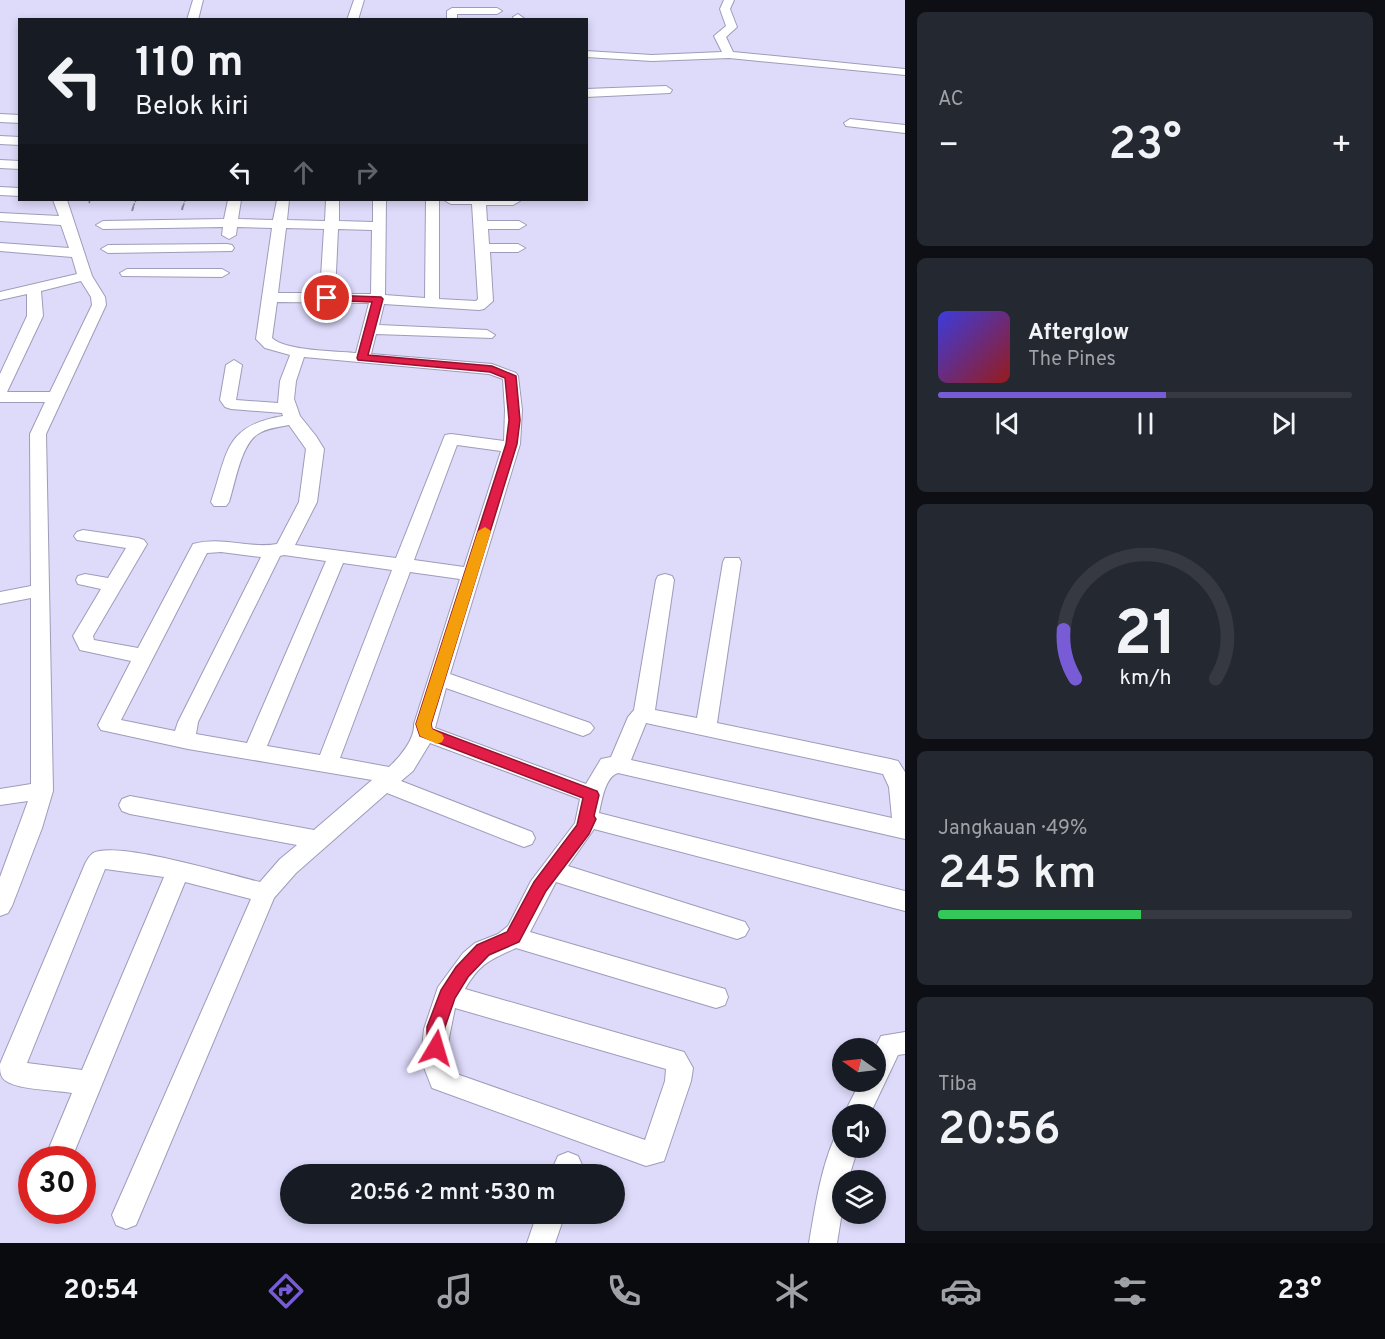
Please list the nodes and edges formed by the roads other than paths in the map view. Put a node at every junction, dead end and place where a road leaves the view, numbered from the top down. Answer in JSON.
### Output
{"nodes":[{"id":1,"x":198,"y":0,"type":"edge"},
{"id":2,"x":359,"y":0,"type":"edge"},
{"id":3,"x":729,"y":0,"type":"edge"},
{"id":4,"x":497,"y":11,"type":"dead end"},
{"id":5,"x":193,"y":18,"type":"edge"},
{"id":6,"x":353,"y":18,"type":"edge"},
{"id":7,"x":452,"y":18,"type":"edge"},
{"id":8,"x":588,"y":54,"type":"edge"},
{"id":9,"x":729,"y":55,"type":"junction"},
{"id":10,"x":905,"y":72,"type":"edge"},
{"id":11,"x":666,"y":90,"type":"dead end"},
{"id":12,"x":588,"y":93,"type":"edge"},
{"id":13,"x":0,"y":118,"type":"edge"},
{"id":14,"x":18,"y":119,"type":"edge"},
{"id":15,"x":850,"y":123,"type":"dead end"},
{"id":16,"x":905,"y":129,"type":"edge"},
{"id":17,"x":0,"y":140,"type":"edge"},
{"id":18,"x":18,"y":141,"type":"edge"},
{"id":19,"x":0,"y":164,"type":"edge"},
{"id":20,"x":18,"y":165,"type":"edge"},
{"id":21,"x":0,"y":190,"type":"edge"},
{"id":22,"x":18,"y":192,"type":"edge"},
{"id":23,"x":60,"y":201,"type":"edge"},
{"id":24,"x":234,"y":201,"type":"edge"},
{"id":25,"x":282,"y":201,"type":"edge"},
{"id":26,"x":333,"y":201,"type":"edge"},
{"id":27,"x":380,"y":201,"type":"edge"},
{"id":28,"x":433,"y":201,"type":"edge"},
{"id":29,"x":479,"y":201,"type":"edge"},
{"id":30,"x":513,"y":201,"type":"dead end"},
{"id":31,"x":0,"y":217,"type":"edge"},
{"id":32,"x":65,"y":221,"type":"junction"},
{"id":33,"x":231,"y":224,"type":"junction"},
{"id":34,"x":281,"y":224,"type":"junction"},
{"id":35,"x":103,"y":225,"type":"dead end"},
{"id":36,"x":332,"y":225,"type":"junction"},
{"id":37,"x":481,"y":225,"type":"junction"},
{"id":38,"x":519,"y":225,"type":"dead end"},
{"id":39,"x":381,"y":226,"type":"junction"},
{"id":40,"x":0,"y":247,"type":"edge"},
{"id":41,"x":226,"y":248,"type":"junction"},
{"id":42,"x":482,"y":248,"type":"junction"},
{"id":43,"x":518,"y":248,"type":"dead end"},
{"id":44,"x":108,"y":249,"type":"dead end"},
{"id":45,"x":76,"y":253,"type":"junction"},
{"id":46,"x":127,"y":273,"type":"dead end"},
{"id":47,"x":85,"y":276,"type":"junction"},
{"id":48,"x":34,"y":289,"type":"junction"},
{"id":49,"x":0,"y":296,"type":"edge"},
{"id":50,"x":269,"y":297,"type":"junction"},
{"id":51,"x":327,"y":298,"type":"junction"},
{"id":52,"x":378,"y":299,"type":"junction"},
{"id":53,"x":432,"y":304,"type":"junction"},
{"id":54,"x":369,"y":329,"type":"junction"},
{"id":55,"x":487,"y":335,"type":"dead end"},
{"id":56,"x":299,"y":352,"type":"junction"},
{"id":57,"x":362,"y":358,"type":"junction"},
{"id":58,"x":234,"y":364,"type":"dead end"},
{"id":59,"x":0,"y":390,"type":"edge"},
{"id":60,"x":55,"y":397,"type":"junction"},
{"id":61,"x":0,"y":398,"type":"edge"},
{"id":62,"x":290,"y":414,"type":"junction"},
{"id":63,"x":511,"y":447,"type":"junction"},
{"id":64,"x":220,"y":502,"type":"dead end"},
{"id":65,"x":83,"y":536,"type":"dead end"},
{"id":66,"x":279,"y":551,"type":"junction"},
{"id":67,"x":337,"y":556,"type":"junction"},
{"id":68,"x":732,"y":562,"type":"dead end"},
{"id":69,"x":403,"y":565,"type":"junction"},
{"id":70,"x":471,"y":574,"type":"junction"},
{"id":71,"x":85,"y":580,"type":"dead end"},
{"id":72,"x":665,"y":580,"type":"dead end"},
{"id":73,"x":113,"y":585,"type":"junction"},
{"id":74,"x":41,"y":590,"type":"junction"},
{"id":75,"x":0,"y":598,"type":"edge"},
{"id":76,"x":144,"y":656,"type":"junction"},
{"id":77,"x":439,"y":678,"type":"junction"},
{"id":78,"x":644,"y":714,"type":"junction"},
{"id":79,"x":583,"y":728,"type":"dead end"},
{"id":80,"x":706,"y":728,"type":"junction"},
{"id":81,"x":425,"y":733,"type":"junction"},
{"id":82,"x":188,"y":741,"type":"junction"},
{"id":83,"x":254,"y":752,"type":"junction"},
{"id":84,"x":327,"y":764,"type":"junction"},
{"id":85,"x":618,"y":765,"type":"junction"},
{"id":86,"x":386,"y":779,"type":"junction"},
{"id":87,"x":42,"y":791,"type":"junction"},
{"id":88,"x":592,"y":795,"type":"junction"},
{"id":89,"x":0,"y":797,"type":"edge"},
{"id":90,"x":130,"y":805,"type":"dead end"},
{"id":91,"x":588,"y":819,"type":"junction"},
{"id":92,"x":904,"y":830,"type":"edge"},
{"id":93,"x":524,"y":838,"type":"dead end"},
{"id":94,"x":318,"y":840,"type":"junction"},
{"id":95,"x":552,"y":871,"type":"junction"},
{"id":96,"x":178,"y":872,"type":"junction"},
{"id":97,"x":265,"y":893,"type":"junction"},
{"id":98,"x":905,"y":901,"type":"edge"},
{"id":99,"x":0,"y":906,"type":"edge"},
{"id":100,"x":737,"y":929,"type":"dead end"},
{"id":101,"x":513,"y":937,"type":"junction"},
{"id":102,"x":447,"y":995,"type":"junction"},
{"id":103,"x":716,"y":998,"type":"dead end"},
{"id":104,"x":905,"y":1043,"type":"edge"},
{"id":105,"x":886,"y":1053,"type":"edge"},
{"id":106,"x":89,"y":1083,"type":"junction"},
{"id":107,"x":63,"y":1146,"type":"edge"},
{"id":108,"x":841,"y":1158,"type":"edge"},
{"id":109,"x":126,"y":1215,"type":"dead end"},
{"id":110,"x":548,"y":1224,"type":"edge"},
{"id":111,"x":541,"y":1243,"type":"edge"},
{"id":112,"x":823,"y":1243,"type":"edge"}],
"edges":[{"from":1,"to":5,"type":"street"},
{"from":2,"to":6,"type":"street"},
{"from":3,"to":9,"type":"street"},
{"from":4,"to":7,"type":"street"},
{"from":8,"to":9,"type":"street"},
{"from":9,"to":10,"type":"street"},
{"from":11,"to":12,"type":"street"},
{"from":13,"to":14,"type":"street"},
{"from":15,"to":16,"type":"street"},
{"from":17,"to":18,"type":"street"},
{"from":19,"to":20,"type":"street"},
{"from":21,"to":22,"type":"street"},
{"from":23,"to":32,"type":"street"},
{"from":24,"to":33,"type":"street"},
{"from":25,"to":34,"type":"street"},
{"from":26,"to":36,"type":"street"},
{"from":27,"to":39,"type":"street"},
{"from":28,"to":53,"type":"street"},
{"from":29,"to":30,"type":"street"},
{"from":29,"to":37,"type":"street"},
{"from":31,"to":32,"type":"street"},
{"from":32,"to":45,"type":"street"},
{"from":33,"to":34,"type":"street"},
{"from":33,"to":35,"type":"street"},
{"from":33,"to":41,"type":"street"},
{"from":34,"to":36,"type":"street"},
{"from":34,"to":50,"type":"street"},
{"from":36,"to":39,"type":"street"},
{"from":36,"to":51,"type":"street"},
{"from":37,"to":38,"type":"street"},
{"from":37,"to":42,"type":"street"},
{"from":39,"to":52,"type":"street"},
{"from":40,"to":45,"type":"street"},
{"from":41,"to":44,"type":"street"},
{"from":41,"to":46,"type":"street"},
{"from":42,"to":43,"type":"street"},
{"from":42,"to":53,"type":"street"},
{"from":45,"to":47,"type":"street"},
{"from":47,"to":48,"type":"street"},
{"from":47,"to":60,"type":"street"},
{"from":48,"to":49,"type":"street"},
{"from":48,"to":59,"type":"street"},
{"from":50,"to":51,"type":"street"},
{"from":50,"to":56,"type":"street"},
{"from":51,"to":52,"type":"street"},
{"from":52,"to":53,"type":"street"},
{"from":52,"to":54,"type":"street"},
{"from":54,"to":55,"type":"street"},
{"from":54,"to":57,"type":"street"},
{"from":56,"to":57,"type":"street"},
{"from":56,"to":62,"type":"street"},
{"from":57,"to":63,"type":"street"},
{"from":58,"to":62,"type":"street"},
{"from":60,"to":61,"type":"street"},
{"from":60,"to":74,"type":"street"},
{"from":62,"to":64,"type":"street"},
{"from":62,"to":66,"type":"street"},
{"from":63,"to":69,"type":"street"},
{"from":63,"to":70,"type":"street"},
{"from":65,"to":73,"type":"street"},
{"from":66,"to":67,"type":"street"},
{"from":66,"to":76,"type":"street"},
{"from":66,"to":82,"type":"street"},
{"from":67,"to":69,"type":"street"},
{"from":67,"to":83,"type":"street"},
{"from":68,"to":80,"type":"street"},
{"from":69,"to":70,"type":"street"},
{"from":69,"to":84,"type":"street"},
{"from":70,"to":77,"type":"street"},
{"from":71,"to":73,"type":"street"},
{"from":72,"to":78,"type":"street"},
{"from":73,"to":76,"type":"street"},
{"from":74,"to":75,"type":"street"},
{"from":74,"to":87,"type":"street"},
{"from":76,"to":82,"type":"street"},
{"from":77,"to":79,"type":"street"},
{"from":77,"to":81,"type":"street"},
{"from":78,"to":80,"type":"street"},
{"from":78,"to":85,"type":"street"},
{"from":80,"to":92,"type":"street"},
{"from":81,"to":86,"type":"street"},
{"from":81,"to":88,"type":"street"},
{"from":82,"to":83,"type":"street"},
{"from":83,"to":84,"type":"street"},
{"from":84,"to":86,"type":"street"},
{"from":85,"to":88,"type":"street"},
{"from":85,"to":92,"type":"street"},
{"from":86,"to":93,"type":"street"},
{"from":86,"to":94,"type":"street"},
{"from":87,"to":89,"type":"street"},
{"from":87,"to":99,"type":"street"},
{"from":88,"to":91,"type":"street"},
{"from":90,"to":94,"type":"street"},
{"from":91,"to":95,"type":"street"},
{"from":91,"to":98,"type":"street"},
{"from":94,"to":97,"type":"street"},
{"from":95,"to":100,"type":"street"},
{"from":95,"to":101,"type":"street"},
{"from":96,"to":97,"type":"street"},
{"from":96,"to":106,"type":"street"},
{"from":96,"to":106,"type":"street"},
{"from":97,"to":109,"type":"street"},
{"from":101,"to":102,"type":"street"},
{"from":101,"to":103,"type":"street"},
{"from":102,"to":102,"type":"street"},
{"from":104,"to":105,"type":"street"},
{"from":106,"to":107,"type":"street"},
{"from":108,"to":112,"type":"street"},
{"from":110,"to":111,"type":"street"}]}
